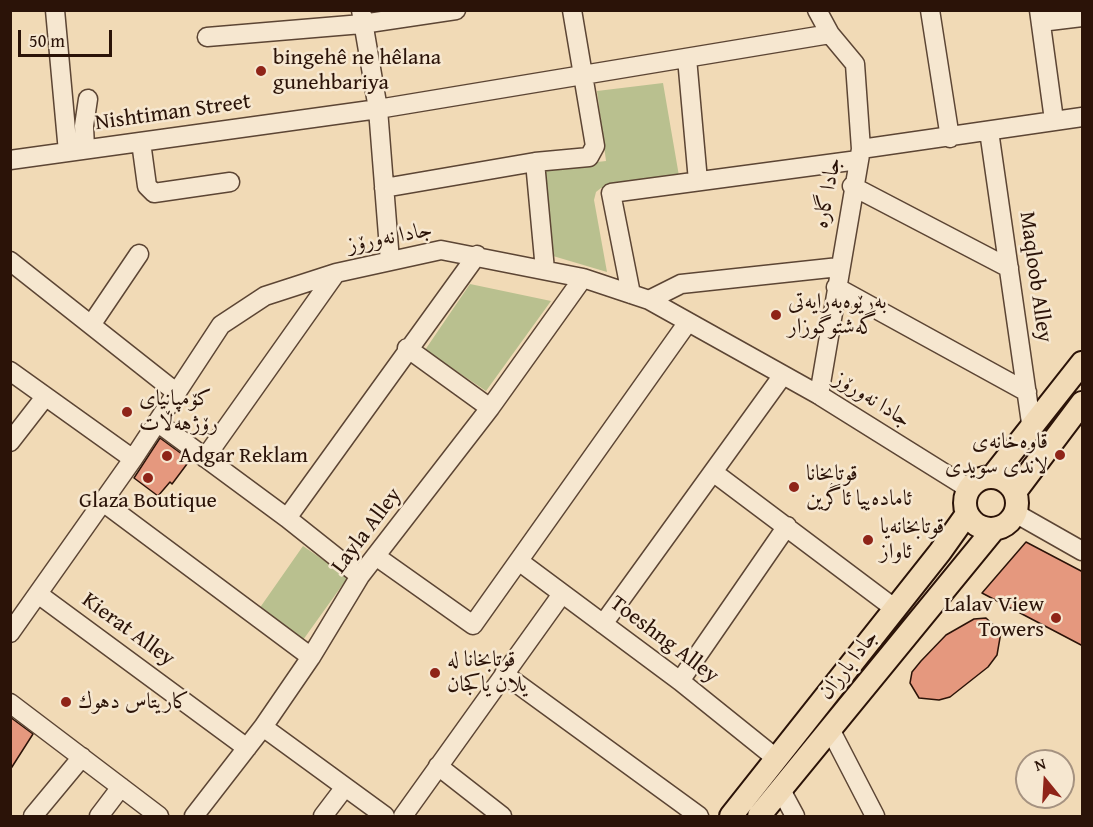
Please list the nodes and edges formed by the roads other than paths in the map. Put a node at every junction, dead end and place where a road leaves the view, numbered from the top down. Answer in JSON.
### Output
{"nodes":[{"id":1,"x":55,"y":10,"type":"edge"},
{"id":2,"x":456,"y":10,"type":"edge"},
{"id":3,"x":572,"y":10,"type":"edge"},
{"id":4,"x":817,"y":10,"type":"edge"},
{"id":5,"x":930,"y":10,"type":"edge"},
{"id":6,"x":1040,"y":16,"type":"edge"},
{"id":7,"x":362,"y":17,"type":"edge"},
{"id":8,"x":1083,"y":17,"type":"edge"},
{"id":9,"x":830,"y":34,"type":"junction"},
{"id":10,"x":207,"y":37,"type":"dead end"},
{"id":11,"x":687,"y":58,"type":"junction"},
{"id":12,"x":582,"y":74,"type":"junction"},
{"id":13,"x":88,"y":99,"type":"dead end"},
{"id":14,"x":378,"y":109,"type":"junction"},
{"id":15,"x":1083,"y":117,"type":"edge"},
{"id":16,"x":1054,"y":120,"type":"junction"},
{"id":17,"x":989,"y":131,"type":"junction"},
{"id":18,"x":950,"y":138,"type":"junction"},
{"id":19,"x":141,"y":141,"type":"junction"},
{"id":20,"x":77,"y":151,"type":"junction"},
{"id":21,"x":860,"y":154,"type":"junction"},
{"id":22,"x":10,"y":160,"type":"edge"},
{"id":23,"x":535,"y":162,"type":"junction"},
{"id":24,"x":698,"y":181,"type":"junction"},
{"id":25,"x":230,"y":182,"type":"dead end"},
{"id":26,"x":852,"y":186,"type":"junction"},
{"id":27,"x":384,"y":188,"type":"junction"},
{"id":28,"x":139,"y":254,"type":"dead end"},
{"id":29,"x":477,"y":255,"type":"junction"},
{"id":30,"x":10,"y":261,"type":"edge"},
{"id":31,"x":390,"y":261,"type":"junction"},
{"id":32,"x":839,"y":267,"type":"junction"},
{"id":33,"x":1009,"y":268,"type":"junction"},
{"id":34,"x":545,"y":270,"type":"junction"},
{"id":35,"x":336,"y":273,"type":"junction"},
{"id":36,"x":583,"y":278,"type":"junction"},
{"id":37,"x":836,"y":287,"type":"junction"},
{"id":38,"x":631,"y":294,"type":"junction"},
{"id":39,"x":649,"y":300,"type":"junction"},
{"id":40,"x":688,"y":322,"type":"junction"},
{"id":41,"x":92,"y":325,"type":"junction"},
{"id":42,"x":407,"y":348,"type":"junction"},
{"id":43,"x":1083,"y":363,"type":"edge"},
{"id":44,"x":10,"y":371,"type":"edge"},
{"id":45,"x":783,"y":375,"type":"junction"},
{"id":46,"x":1027,"y":392,"type":"junction"},
{"id":47,"x":177,"y":393,"type":"junction"},
{"id":48,"x":819,"y":395,"type":"junction"},
{"id":49,"x":45,"y":397,"type":"junction"},
{"id":50,"x":1083,"y":403,"type":"edge"},
{"id":51,"x":490,"y":408,"type":"junction"},
{"id":52,"x":157,"y":422,"type":"junction"},
{"id":53,"x":1032,"y":430,"type":"junction"},
{"id":54,"x":10,"y":442,"type":"edge"},
{"id":55,"x":206,"y":458,"type":"junction"},
{"id":56,"x":133,"y":459,"type":"junction"},
{"id":57,"x":713,"y":472,"type":"junction"},
{"id":58,"x":992,"y":477,"type":"junction"},
{"id":59,"x":968,"y":488,"type":"junction"},
{"id":60,"x":103,"y":502,"type":"junction"},
{"id":61,"x":1015,"y":503,"type":"junction"},
{"id":62,"x":967,"y":514,"type":"junction"},
{"id":63,"x":286,"y":518,"type":"junction"},
{"id":64,"x":787,"y":526,"type":"junction"},
{"id":65,"x":994,"y":530,"type":"junction"},
{"id":66,"x":1080,"y":545,"type":"edge"},
{"id":67,"x":377,"y":557,"type":"junction"},
{"id":68,"x":520,"y":562,"type":"junction"},
{"id":69,"x":360,"y":576,"type":"junction"},
{"id":70,"x":38,"y":594,"type":"junction"},
{"id":71,"x":562,"y":594,"type":"junction"},
{"id":72,"x":894,"y":608,"type":"junction"},
{"id":73,"x":603,"y":624,"type":"junction"},
{"id":74,"x":10,"y":633,"type":"edge"},
{"id":75,"x":311,"y":657,"type":"junction"},
{"id":76,"x":504,"y":674,"type":"junction"},
{"id":77,"x":680,"y":681,"type":"junction"},
{"id":78,"x":10,"y":703,"type":"edge"},
{"id":79,"x":262,"y":727,"type":"junction"},
{"id":80,"x":830,"y":729,"type":"junction"},
{"id":81,"x":247,"y":748,"type":"junction"},
{"id":82,"x":82,"y":758,"type":"junction"},
{"id":83,"x":777,"y":759,"type":"junction"},
{"id":84,"x":438,"y":766,"type":"junction"},
{"id":85,"x":121,"y":787,"type":"junction"},
{"id":86,"x":345,"y":787,"type":"junction"},
{"id":87,"x":781,"y":790,"type":"junction"},
{"id":88,"x":33,"y":816,"type":"edge"},
{"id":89,"x":99,"y":816,"type":"edge"},
{"id":90,"x":159,"y":816,"type":"edge"},
{"id":91,"x":194,"y":816,"type":"edge"},
{"id":92,"x":323,"y":816,"type":"edge"},
{"id":93,"x":385,"y":816,"type":"edge"},
{"id":94,"x":403,"y":816,"type":"edge"},
{"id":95,"x":502,"y":816,"type":"edge"},
{"id":96,"x":699,"y":816,"type":"edge"},
{"id":97,"x":731,"y":816,"type":"edge"},
{"id":98,"x":759,"y":816,"type":"edge"},
{"id":99,"x":795,"y":816,"type":"edge"},
{"id":100,"x":874,"y":816,"type":"edge"}],
"edges":[{"from":1,"to":20,"type":"street"},
{"from":2,"to":7,"type":"street"},
{"from":3,"to":12,"type":"street"},
{"from":4,"to":9,"type":"street","name":"جادا گارە"},
{"from":5,"to":18,"type":"street"},
{"from":6,"to":8,"type":"street"},
{"from":6,"to":16,"type":"street"},
{"from":7,"to":10,"type":"street"},
{"from":7,"to":14,"type":"street"},
{"from":9,"to":11,"type":"street","name":"Nishtiman Street"},
{"from":9,"to":21,"type":"street","name":"جادا گارە"},
{"from":11,"to":12,"type":"street","name":"Nishtiman Street"},
{"from":11,"to":24,"type":"street"},
{"from":12,"to":14,"type":"street","name":"Nishtiman Street"},
{"from":12,"to":23,"type":"street"},
{"from":13,"to":20,"type":"street"},
{"from":14,"to":19,"type":"street","name":"Nishtiman Street"},
{"from":14,"to":27,"type":"street"},
{"from":15,"to":16,"type":"street"},
{"from":16,"to":17,"type":"street"},
{"from":17,"to":18,"type":"street"},
{"from":17,"to":33,"type":"street","name":"Maqloob Alley"},
{"from":18,"to":21,"type":"street"},
{"from":19,"to":20,"type":"street","name":"Nishtiman Street"},
{"from":19,"to":25,"type":"street"},
{"from":20,"to":22,"type":"street","name":"Nishtiman Street"},
{"from":21,"to":24,"type":"street"},
{"from":21,"to":26,"type":"street","name":"جادا گارە"},
{"from":23,"to":27,"type":"street"},
{"from":23,"to":34,"type":"street"},
{"from":24,"to":38,"type":"street"},
{"from":26,"to":32,"type":"street","name":"جادا گارە"},
{"from":26,"to":33,"type":"street"},
{"from":27,"to":31,"type":"street"},
{"from":28,"to":41,"type":"street"},
{"from":29,"to":31,"type":"street","name":"جادا نەورۆز"},
{"from":29,"to":34,"type":"street","name":"جادا نەورۆز"},
{"from":29,"to":42,"type":"street"},
{"from":30,"to":41,"type":"street"},
{"from":31,"to":35,"type":"street","name":"جادا نەورۆز"},
{"from":32,"to":37,"type":"street","name":"جادا گارە"},
{"from":32,"to":39,"type":"street"},
{"from":33,"to":46,"type":"street","name":"Maqloob Alley"},
{"from":34,"to":36,"type":"street","name":"جادا نەورۆز"},
{"from":35,"to":47,"type":"street","name":"جادا نەورۆز"},
{"from":35,"to":55,"type":"street"},
{"from":36,"to":38,"type":"street","name":"جادا نەورۆز"},
{"from":36,"to":51,"type":"street","name":"Layla Alley"},
{"from":37,"to":46,"type":"street"},
{"from":37,"to":48,"type":"street","name":"جادا گارە"},
{"from":38,"to":39,"type":"street","name":"جادا نەورۆز"},
{"from":39,"to":40,"type":"street","name":"جادا نەورۆز"},
{"from":40,"to":45,"type":"street","name":"جادا نەورۆز"},
{"from":40,"to":68,"type":"street"},
{"from":41,"to":47,"type":"street"},
{"from":42,"to":51,"type":"street"},
{"from":42,"to":63,"type":"street"},
{"from":43,"to":53,"type":"main road"},
{"from":44,"to":49,"type":"street"},
{"from":45,"to":48,"type":"street","name":"جادا نەورۆز"},
{"from":45,"to":57,"type":"street"},
{"from":46,"to":53,"type":"street","name":"Maqloob Alley"},
{"from":47,"to":52,"type":"street","name":"جادا نەورۆز"},
{"from":48,"to":59,"type":"street","name":"جادا نەورۆز"},
{"from":49,"to":54,"type":"street"},
{"from":49,"to":56,"type":"street"},
{"from":50,"to":61,"type":"main road"},
{"from":51,"to":67,"type":"street","name":"Layla Alley"},
{"from":52,"to":55,"type":"street"},
{"from":52,"to":56,"type":"street","name":"جادا نەورۆز"},
{"from":53,"to":58,"type":"main road"},
{"from":55,"to":63,"type":"street"},
{"from":56,"to":60,"type":"street","name":"جادا نەورۆز"},
{"from":57,"to":64,"type":"street"},
{"from":57,"to":73,"type":"street"},
{"from":58,"to":59,"type":"main road"},
{"from":58,"to":61,"type":"main road"},
{"from":59,"to":62,"type":"main road"},
{"from":60,"to":70,"type":"street","name":"جادا نەورۆز"},
{"from":60,"to":75,"type":"street"},
{"from":61,"to":65,"type":"main road"},
{"from":61,"to":66,"type":"street"},
{"from":62,"to":65,"type":"main road"},
{"from":62,"to":72,"type":"main road","name":"جادا بارزان"},
{"from":63,"to":69,"type":"street"},
{"from":64,"to":72,"type":"street"},
{"from":64,"to":77,"type":"street"},
{"from":65,"to":80,"type":"main road","name":"جادا بارزان"},
{"from":67,"to":68,"type":"street"},
{"from":67,"to":69,"type":"street","name":"Layla Alley"},
{"from":68,"to":71,"type":"street","name":"Toeshng Alley"},
{"from":69,"to":75,"type":"street","name":"Layla Alley"},
{"from":70,"to":74,"type":"street","name":"جادا نەورۆز"},
{"from":70,"to":81,"type":"street","name":"Kierat Alley"},
{"from":71,"to":73,"type":"street","name":"Toeshng Alley"},
{"from":71,"to":76,"type":"street"},
{"from":72,"to":83,"type":"main road","name":"جادا بارزان"},
{"from":73,"to":77,"type":"street","name":"Toeshng Alley"},
{"from":75,"to":79,"type":"street","name":"Layla Alley"},
{"from":76,"to":84,"type":"street"},
{"from":76,"to":96,"type":"street"},
{"from":77,"to":83,"type":"street","name":"Toeshng Alley"},
{"from":78,"to":82,"type":"street"},
{"from":79,"to":81,"type":"street","name":"Layla Alley"},
{"from":79,"to":86,"type":"street"},
{"from":80,"to":87,"type":"main road","name":"جادا بارزان"},
{"from":80,"to":100,"type":"street"},
{"from":81,"to":91,"type":"street","name":"Layla Alley"},
{"from":82,"to":85,"type":"street"},
{"from":82,"to":88,"type":"street"},
{"from":83,"to":97,"type":"main road","name":"جادا بارزان"},
{"from":84,"to":94,"type":"street"},
{"from":84,"to":95,"type":"street"},
{"from":85,"to":89,"type":"street"},
{"from":85,"to":90,"type":"street"},
{"from":86,"to":92,"type":"street"},
{"from":86,"to":93,"type":"street"},
{"from":87,"to":98,"type":"main road","name":"جادا بارزان"},
{"from":87,"to":99,"type":"street"}]}
